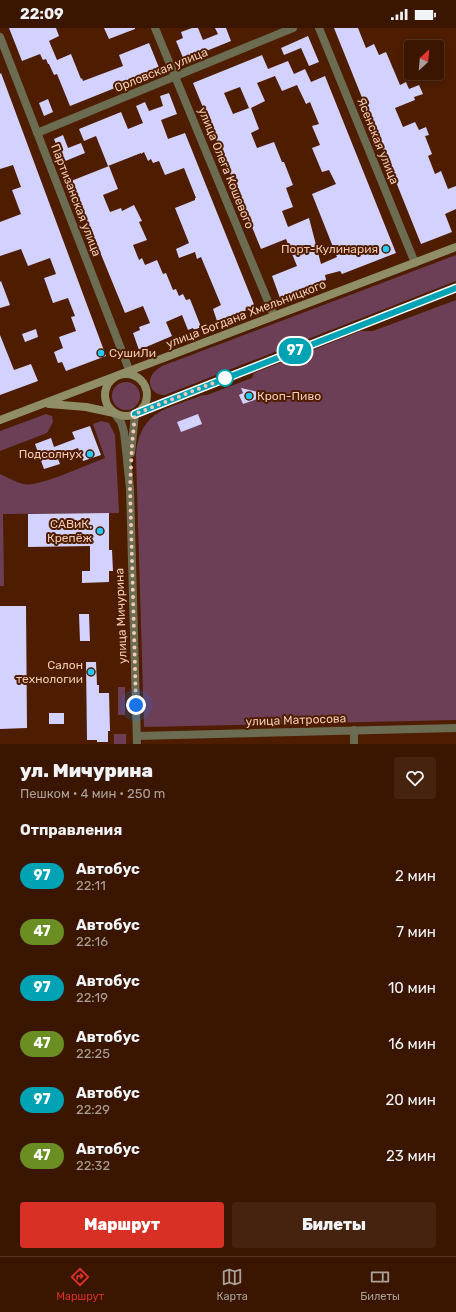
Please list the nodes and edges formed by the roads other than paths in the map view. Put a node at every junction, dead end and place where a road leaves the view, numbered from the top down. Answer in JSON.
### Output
{"nodes":[{"id":1,"x":155,"y":28,"type":"edge"},
{"id":2,"x":293,"y":28,"type":"edge"},
{"id":3,"x":319,"y":28,"type":"edge"},
{"id":4,"x":0,"y":37,"type":"edge"},
{"id":5,"x":175,"y":77,"type":"junction"},
{"id":6,"x":37,"y":133,"type":"junction"},
{"id":7,"x":456,"y":247,"type":"edge"},
{"id":8,"x":415,"y":262,"type":"junction"},
{"id":9,"x":456,"y":288,"type":"edge"},
{"id":10,"x":274,"y":316,"type":"junction"},
{"id":11,"x":130,"y":372,"type":"junction"},
{"id":12,"x":118,"y":376,"type":"junction"},
{"id":13,"x":44,"y":404,"type":"junction"},
{"id":14,"x":114,"y":413,"type":"junction"},
{"id":15,"x":135,"y":414,"type":"junction"},
{"id":16,"x":0,"y":420,"type":"edge"},
{"id":17,"x":130,"y":488,"type":"junction"},
{"id":18,"x":456,"y":728,"type":"edge"},
{"id":19,"x":354,"y":730,"type":"junction"},
{"id":20,"x":137,"y":740,"type":"edge"},
{"id":21,"x":354,"y":744,"type":"edge"}],
"edges":[{"from":1,"to":5,"type":"street","name":"улица Олега Кошевого"},
{"from":2,"to":5,"type":"street","name":"Орловская улица"},
{"from":3,"to":8,"type":"street","name":"Ясенская улица"},
{"from":4,"to":6,"type":"street","name":"Партизанская улица"},
{"from":5,"to":6,"type":"street","name":"Орловская улица"},
{"from":5,"to":10,"type":"street","name":"улица Олега Кошевого"},
{"from":6,"to":11,"type":"street","name":"Партизанская улица"},
{"from":7,"to":8,"type":"main road","name":"улица Богдана Хмельницкого"},
{"from":8,"to":10,"type":"main road","name":"улица Богдана Хмельницкого"},
{"from":9,"to":15,"type":"main road"},
{"from":10,"to":11,"type":"main road","name":"улица Богдана Хмельницкого"},
{"from":11,"to":12,"type":"main road","name":"улица Богдана Хмельницкого"},
{"from":12,"to":13,"type":"main road","name":"улица Богдана Хмельницкого"},
{"from":12,"to":14,"type":"main road"},
{"from":12,"to":15,"type":"main road"},
{"from":13,"to":14,"type":"main road","name":"улица Богдана Хмельницкого"},
{"from":13,"to":16,"type":"main road","name":"улица Богдана Хмельницкого"},
{"from":14,"to":15,"type":"main road"},
{"from":14,"to":17,"type":"street","name":"улица Мичурина"},
{"from":15,"to":17,"type":"street","name":"улица Мичурина"},
{"from":17,"to":20,"type":"street","name":"улица Мичурина"},
{"from":18,"to":19,"type":"street","name":"улица Матросова"},
{"from":19,"to":20,"type":"street","name":"улица Матросова"},
{"from":19,"to":21,"type":"street"}]}
